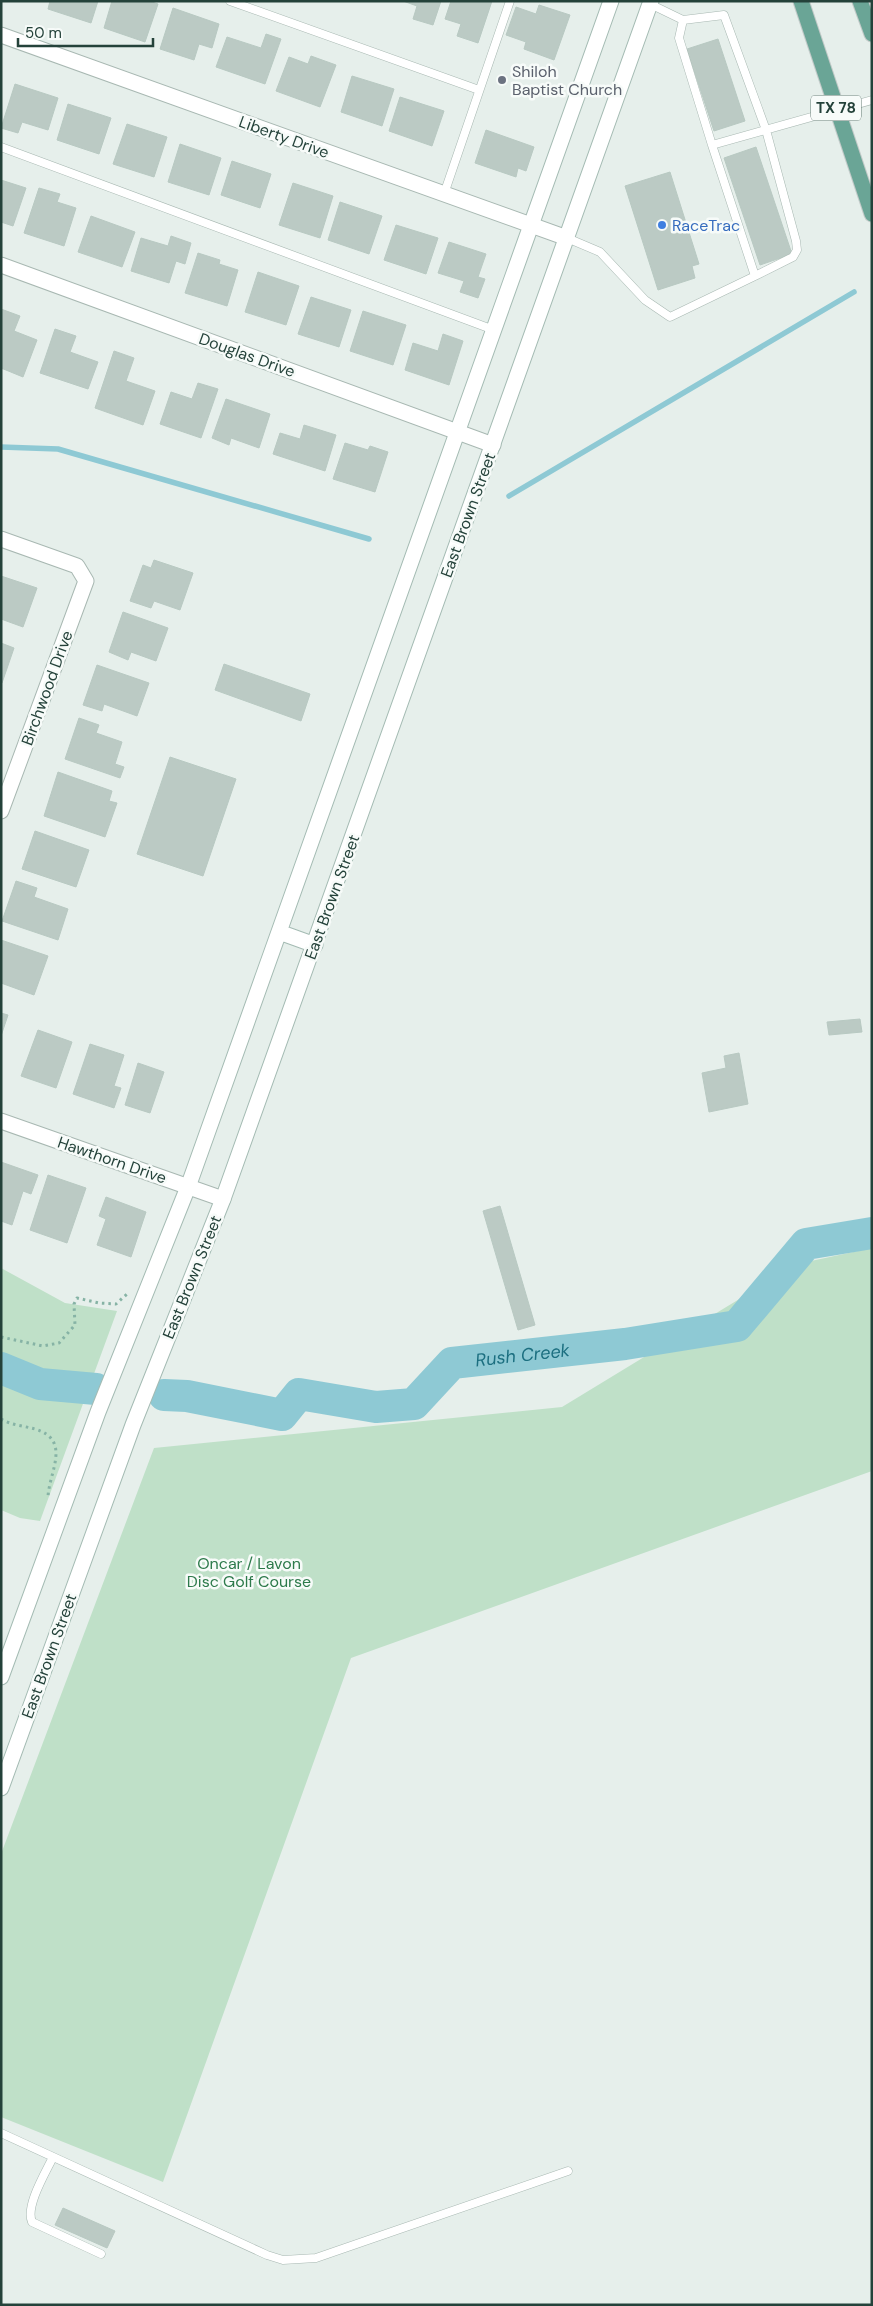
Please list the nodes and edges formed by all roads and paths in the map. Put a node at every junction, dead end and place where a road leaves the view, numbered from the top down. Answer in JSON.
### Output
{"nodes":[{"id":1,"x":230,"y":1,"type":"edge"},
{"id":2,"x":510,"y":1,"type":"edge"},
{"id":3,"x":611,"y":1,"type":"edge"},
{"id":4,"x":801,"y":1,"type":"edge"},
{"id":5,"x":860,"y":1,"type":"edge"},
{"id":6,"x":648,"y":2,"type":"edge"},
{"id":7,"x":683,"y":20,"type":"junction"},
{"id":8,"x":872,"y":34,"type":"edge"},
{"id":9,"x":1,"y":35,"type":"edge"},
{"id":10,"x":479,"y":90,"type":"junction"},
{"id":11,"x":872,"y":100,"type":"edge"},
{"id":12,"x":837,"y":111,"type":"junction"},
{"id":13,"x":766,"y":130,"type":"junction"},
{"id":14,"x":712,"y":145,"type":"junction"},
{"id":15,"x":1,"y":147,"type":"edge"},
{"id":16,"x":444,"y":194,"type":"junction"},
{"id":17,"x":872,"y":214,"type":"edge"},
{"id":18,"x":532,"y":225,"type":"junction"},
{"id":19,"x":568,"y":238,"type":"junction"},
{"id":20,"x":1,"y":265,"type":"edge"},
{"id":21,"x":755,"y":276,"type":"junction"},
{"id":22,"x":494,"y":330,"type":"junction"},
{"id":23,"x":458,"y":432,"type":"junction"},
{"id":24,"x":493,"y":445,"type":"junction"},
{"id":25,"x":1,"y":540,"type":"edge"},
{"id":26,"x":1,"y":811,"type":"edge"},
{"id":27,"x":279,"y":932,"type":"junction"},
{"id":28,"x":315,"y":945,"type":"junction"},
{"id":29,"x":1,"y":1121,"type":"edge"},
{"id":30,"x":188,"y":1187,"type":"junction"},
{"id":31,"x":223,"y":1199,"type":"junction"},
{"id":32,"x":130,"y":1291,"type":"dead end"},
{"id":33,"x":1,"y":1336,"type":"edge"},
{"id":34,"x":1,"y":1419,"type":"edge"},
{"id":35,"x":63,"y":1508,"type":"junction"},
{"id":36,"x":1,"y":1677,"type":"edge"},
{"id":37,"x":1,"y":1788,"type":"edge"},
{"id":38,"x":1,"y":2133,"type":"edge"},
{"id":39,"x":53,"y":2157,"type":"junction"},
{"id":40,"x":568,"y":2170,"type":"dead end"},
{"id":41,"x":101,"y":2254,"type":"dead end"}],
"edges":[{"from":1,"to":10,"type":"lane"},
{"from":2,"to":10,"type":"lane"},
{"from":3,"to":18,"type":"main road"},
{"from":4,"to":12,"type":"main road","number":"TX 78"},
{"from":5,"to":8,"type":"main road"},
{"from":6,"to":7,"type":"lane"},
{"from":6,"to":19,"type":"main road","name":"East Brown Street"},
{"from":7,"to":13,"type":"lane"},
{"from":7,"to":14,"type":"lane"},
{"from":9,"to":16,"type":"main road","name":"Liberty Drive"},
{"from":10,"to":16,"type":"lane"},
{"from":11,"to":12,"type":"lane"},
{"from":12,"to":13,"type":"lane"},
{"from":12,"to":17,"type":"main road","number":"TX 78"},
{"from":13,"to":14,"type":"lane"},
{"from":13,"to":21,"type":"lane"},
{"from":14,"to":21,"type":"lane"},
{"from":15,"to":22,"type":"lane"},
{"from":16,"to":18,"type":"main road","name":"Liberty Drive"},
{"from":18,"to":19,"type":"main road","name":"Liberty Drive"},
{"from":18,"to":22,"type":"main road"},
{"from":19,"to":21,"type":"lane"},
{"from":19,"to":24,"type":"main road","name":"East Brown Street"},
{"from":20,"to":23,"type":"main road","name":"Douglas Drive"},
{"from":22,"to":23,"type":"main road"},
{"from":23,"to":24,"type":"main road","name":"Douglas Drive"},
{"from":23,"to":27,"type":"main road"},
{"from":24,"to":28,"type":"main road","name":"East Brown Street"},
{"from":25,"to":26,"type":"main road","name":"Birchwood Drive"},
{"from":27,"to":28,"type":"main road"},
{"from":27,"to":30,"type":"main road"},
{"from":28,"to":31,"type":"main road","name":"East Brown Street"},
{"from":29,"to":30,"type":"main road","name":"Hawthorn Drive"},
{"from":30,"to":31,"type":"main road","name":"Hawthorn Drive"},
{"from":30,"to":35,"type":"main road"},
{"from":31,"to":37,"type":"main road","name":"East Brown Street"},
{"from":32,"to":33,"type":"path"},
{"from":34,"to":35,"type":"path"},
{"from":35,"to":36,"type":"main road"},
{"from":38,"to":39,"type":"lane"},
{"from":39,"to":40,"type":"lane"},
{"from":39,"to":41,"type":"lane"}]}
